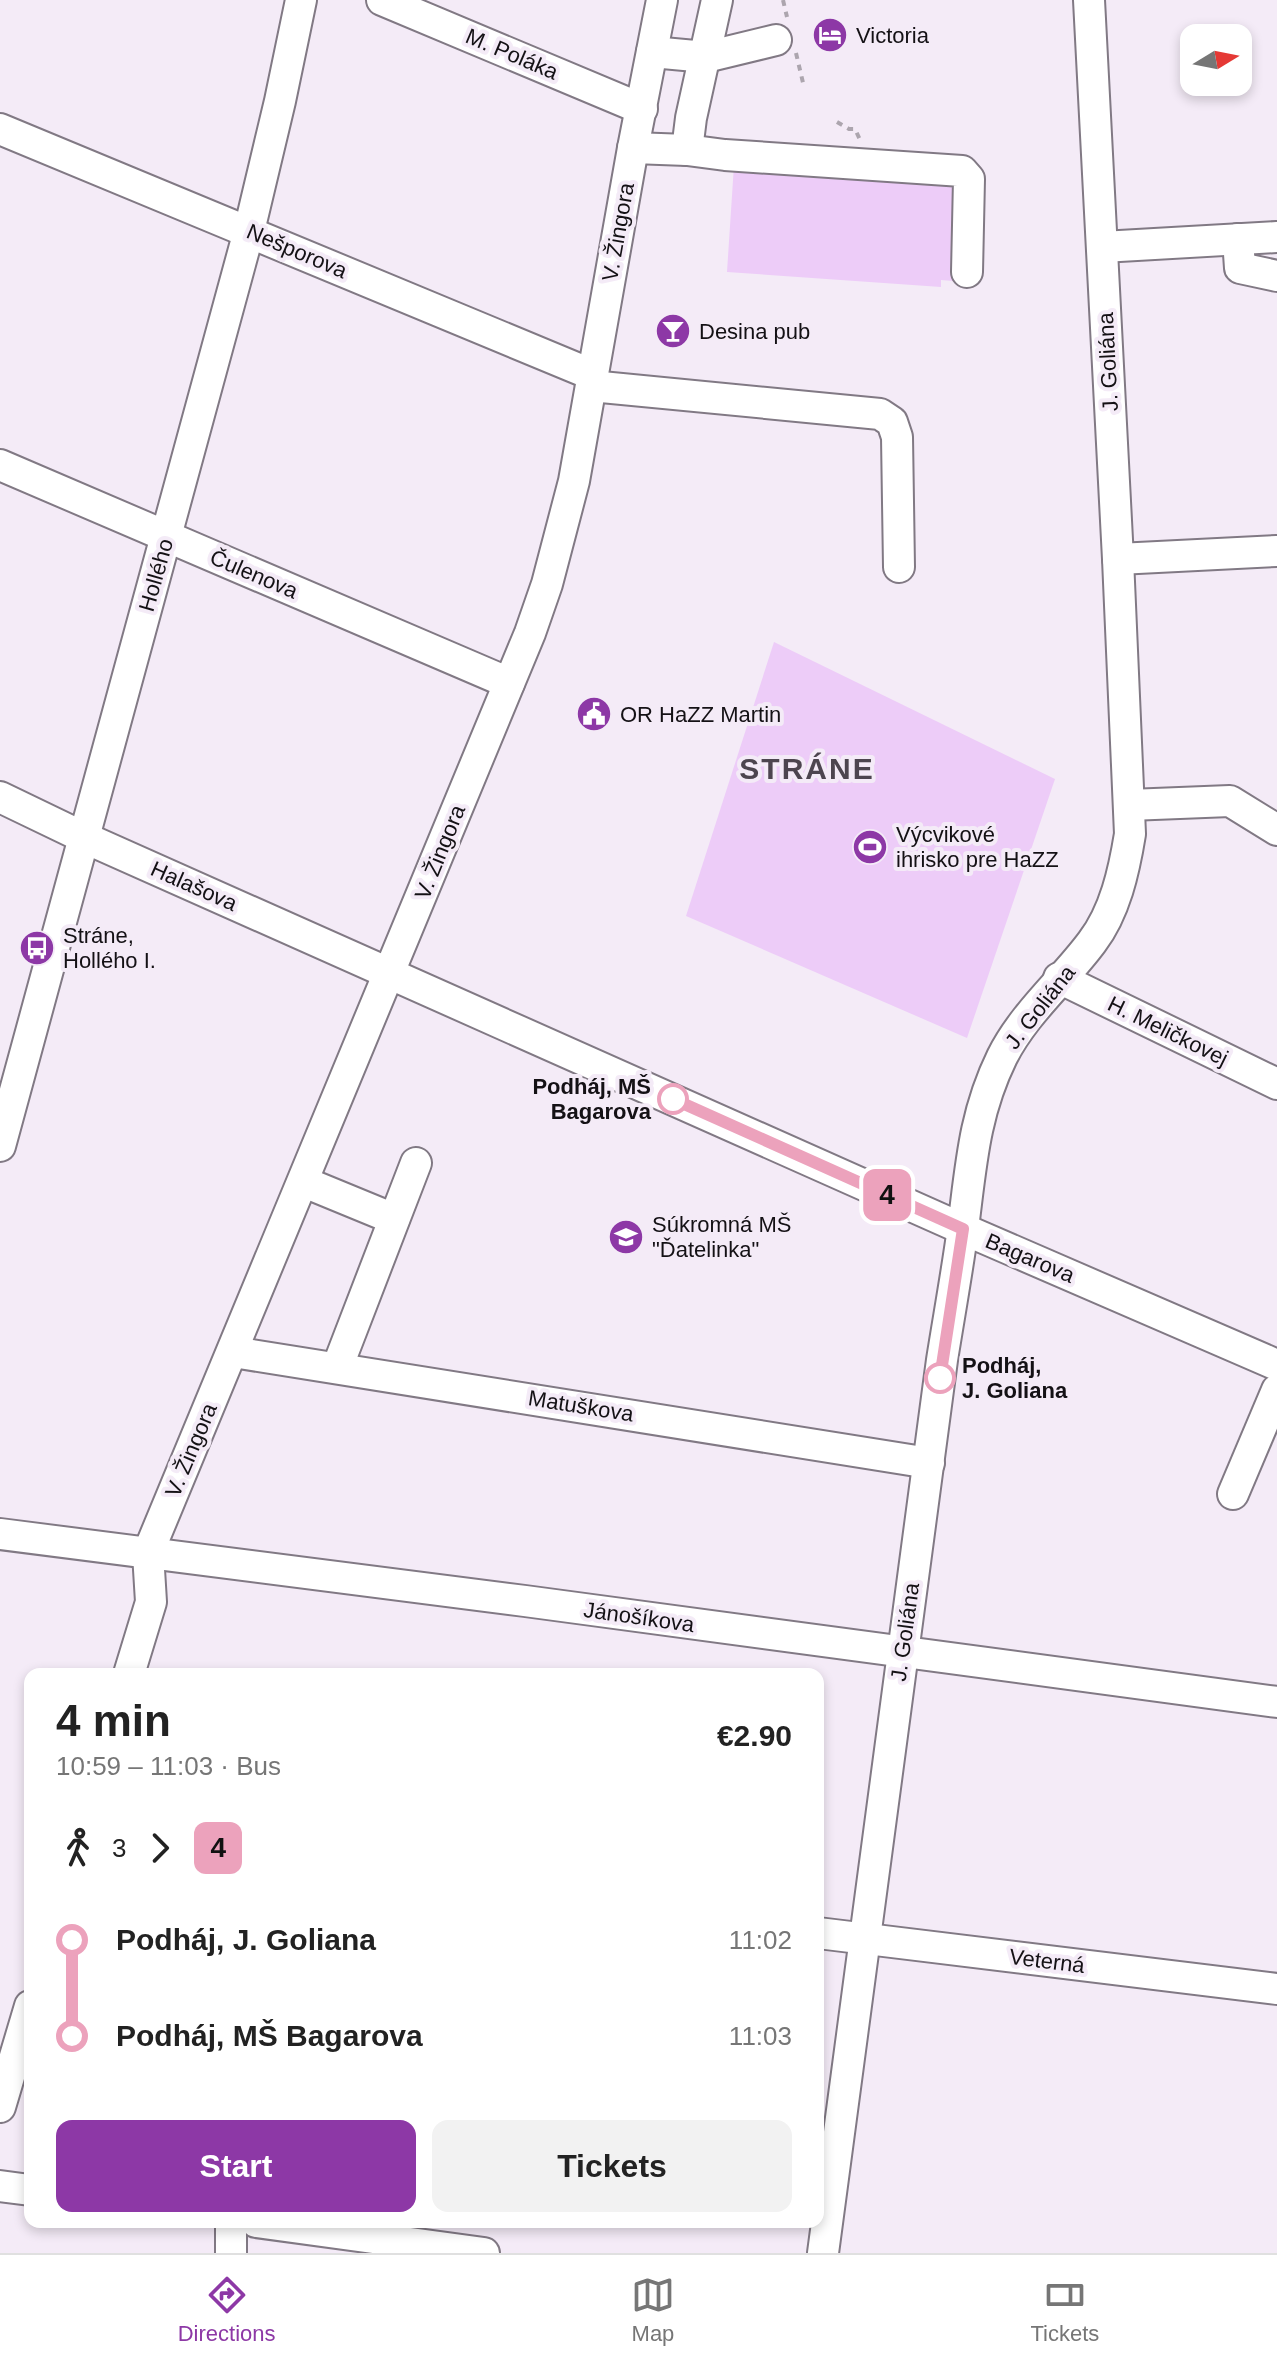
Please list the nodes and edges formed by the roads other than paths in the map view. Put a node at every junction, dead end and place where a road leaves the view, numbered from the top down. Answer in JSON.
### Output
{"nodes":[{"id":1,"x":301,"y":0,"type":"edge"},
{"id":2,"x":382,"y":0,"type":"edge"},
{"id":3,"x":662,"y":0,"type":"edge"},
{"id":4,"x":717,"y":0,"type":"edge"},
{"id":5,"x":1089,"y":0,"type":"edge"},
{"id":6,"x":776,"y":40,"type":"dead end"},
{"id":7,"x":652,"y":52,"type":"junction"},
{"id":8,"x":706,"y":57,"type":"junction"},
{"id":9,"x":642,"y":109,"type":"junction"},
{"id":10,"x":0,"y":129,"type":"edge"},
{"id":11,"x":633,"y":148,"type":"junction"},
{"id":12,"x":687,"y":150,"type":"junction"},
{"id":13,"x":249,"y":231,"type":"junction"},
{"id":14,"x":1277,"y":237,"type":"edge"},
{"id":15,"x":1238,"y":239,"type":"junction"},
{"id":16,"x":1102,"y":247,"type":"junction"},
{"id":17,"x":967,"y":272,"type":"dead end"},
{"id":18,"x":1277,"y":276,"type":"edge"},
{"id":19,"x":592,"y":380,"type":"junction"},
{"id":20,"x":0,"y":465,"type":"edge"},
{"id":21,"x":167,"y":536,"type":"junction"},
{"id":22,"x":1277,"y":551,"type":"edge"},
{"id":23,"x":1118,"y":559,"type":"junction"},
{"id":24,"x":899,"y":567,"type":"dead end"},
{"id":25,"x":509,"y":683,"type":"junction"},
{"id":26,"x":0,"y":797,"type":"edge"},
{"id":27,"x":1129,"y":805,"type":"junction"},
{"id":28,"x":1277,"y":830,"type":"edge"},
{"id":29,"x":83,"y":837,"type":"junction"},
{"id":30,"x":390,"y":973,"type":"junction"},
{"id":31,"x":1059,"y":978,"type":"junction"},
{"id":32,"x":1277,"y":1084,"type":"edge"},
{"id":33,"x":0,"y":1146,"type":"edge"},
{"id":34,"x":416,"y":1163,"type":"dead end"},
{"id":35,"x":304,"y":1182,"type":"junction"},
{"id":36,"x":394,"y":1219,"type":"junction"},
{"id":37,"x":963,"y":1229,"type":"junction"},
{"id":38,"x":233,"y":1352,"type":"junction"},
{"id":39,"x":1277,"y":1365,"type":"edge"},
{"id":40,"x":337,"y":1368,"type":"junction"},
{"id":41,"x":1277,"y":1390,"type":"edge"},
{"id":42,"x":929,"y":1463,"type":"junction"},
{"id":43,"x":1233,"y":1494,"type":"dead end"},
{"id":44,"x":0,"y":1534,"type":"edge"},
{"id":45,"x":148,"y":1553,"type":"junction"},
{"id":46,"x":902,"y":1653,"type":"junction"},
{"id":47,"x":131,"y":1668,"type":"edge"},
{"id":48,"x":1277,"y":1702,"type":"edge"},
{"id":49,"x":824,"y":1934,"type":"edge"},
{"id":50,"x":864,"y":1939,"type":"junction"},
{"id":51,"x":1277,"y":1989,"type":"edge"},
{"id":52,"x":24,"y":2026,"type":"edge"},
{"id":53,"x":0,"y":2107,"type":"edge"},
{"id":54,"x":0,"y":2186,"type":"edge"},
{"id":55,"x":24,"y":2189,"type":"edge"},
{"id":56,"x":231,"y":2228,"type":"edge"},
{"id":57,"x":300,"y":2228,"type":"edge"},
{"id":58,"x":231,"y":2253,"type":"edge"},
{"id":59,"x":484,"y":2253,"type":"edge"},
{"id":60,"x":823,"y":2253,"type":"edge"}],
"edges":[{"from":1,"to":13,"type":"street","name":"Hollého"},
{"from":2,"to":9,"type":"street","name":"M. Poláka"},
{"from":3,"to":7,"type":"street","name":"V. Žingora"},
{"from":4,"to":8,"type":"street"},
{"from":5,"to":16,"type":"street","name":"J. Goliána"},
{"from":6,"to":8,"type":"street"},
{"from":7,"to":8,"type":"street"},
{"from":7,"to":9,"type":"street","name":"V. Žingora"},
{"from":8,"to":12,"type":"street"},
{"from":9,"to":11,"type":"street","name":"V. Žingora"},
{"from":10,"to":13,"type":"street","name":"Nešporova"},
{"from":11,"to":12,"type":"street"},
{"from":11,"to":19,"type":"street","name":"V. Žingora"},
{"from":12,"to":17,"type":"street"},
{"from":13,"to":19,"type":"street","name":"Nešporova"},
{"from":13,"to":21,"type":"street","name":"Hollého"},
{"from":14,"to":15,"type":"street"},
{"from":15,"to":16,"type":"street"},
{"from":15,"to":18,"type":"street"},
{"from":16,"to":23,"type":"street","name":"J. Goliána"},
{"from":19,"to":24,"type":"street","name":"Nešporova"},
{"from":19,"to":25,"type":"street","name":"V. Žingora"},
{"from":20,"to":21,"type":"street","name":"Čulenova"},
{"from":21,"to":25,"type":"street","name":"Čulenova"},
{"from":21,"to":29,"type":"street","name":"Hollého"},
{"from":22,"to":23,"type":"street"},
{"from":23,"to":27,"type":"street","name":"J. Goliána"},
{"from":25,"to":30,"type":"street","name":"V. Žingora"},
{"from":26,"to":29,"type":"street","name":"Halašova"},
{"from":27,"to":28,"type":"street"},
{"from":27,"to":31,"type":"street","name":"J. Goliána"},
{"from":29,"to":30,"type":"street","name":"Halašova"},
{"from":29,"to":33,"type":"street","name":"Hollého"},
{"from":30,"to":35,"type":"street","name":"V. Žingora"},
{"from":30,"to":37,"type":"street","name":"Bagarova"},
{"from":31,"to":32,"type":"street","name":"H. Meličkovej"},
{"from":31,"to":37,"type":"street","name":"J. Goliána"},
{"from":34,"to":36,"type":"street"},
{"from":35,"to":36,"type":"street"},
{"from":35,"to":38,"type":"street","name":"V. Žingora"},
{"from":36,"to":40,"type":"street"},
{"from":37,"to":39,"type":"street","name":"Bagarova"},
{"from":37,"to":42,"type":"street","name":"J. Goliána"},
{"from":38,"to":40,"type":"street","name":"Matuškova"},
{"from":38,"to":45,"type":"street","name":"V. Žingora"},
{"from":40,"to":42,"type":"street","name":"Matuškova"},
{"from":41,"to":43,"type":"street"},
{"from":42,"to":46,"type":"street","name":"J. Goliána"},
{"from":44,"to":45,"type":"street","name":"Jánošíkova"},
{"from":45,"to":46,"type":"street","name":"Jánošíkova"},
{"from":45,"to":47,"type":"street","name":"V. Žingora"},
{"from":46,"to":48,"type":"street","name":"Jánošíkova"},
{"from":46,"to":50,"type":"street","name":"J. Goliána"},
{"from":49,"to":50,"type":"street","name":"Veterná"},
{"from":50,"to":51,"type":"street","name":"Veterná"},
{"from":50,"to":60,"type":"street","name":"J. Goliána"},
{"from":52,"to":53,"type":"street"},
{"from":54,"to":55,"type":"street"},
{"from":56,"to":58,"type":"street"},
{"from":57,"to":59,"type":"street"}]}
